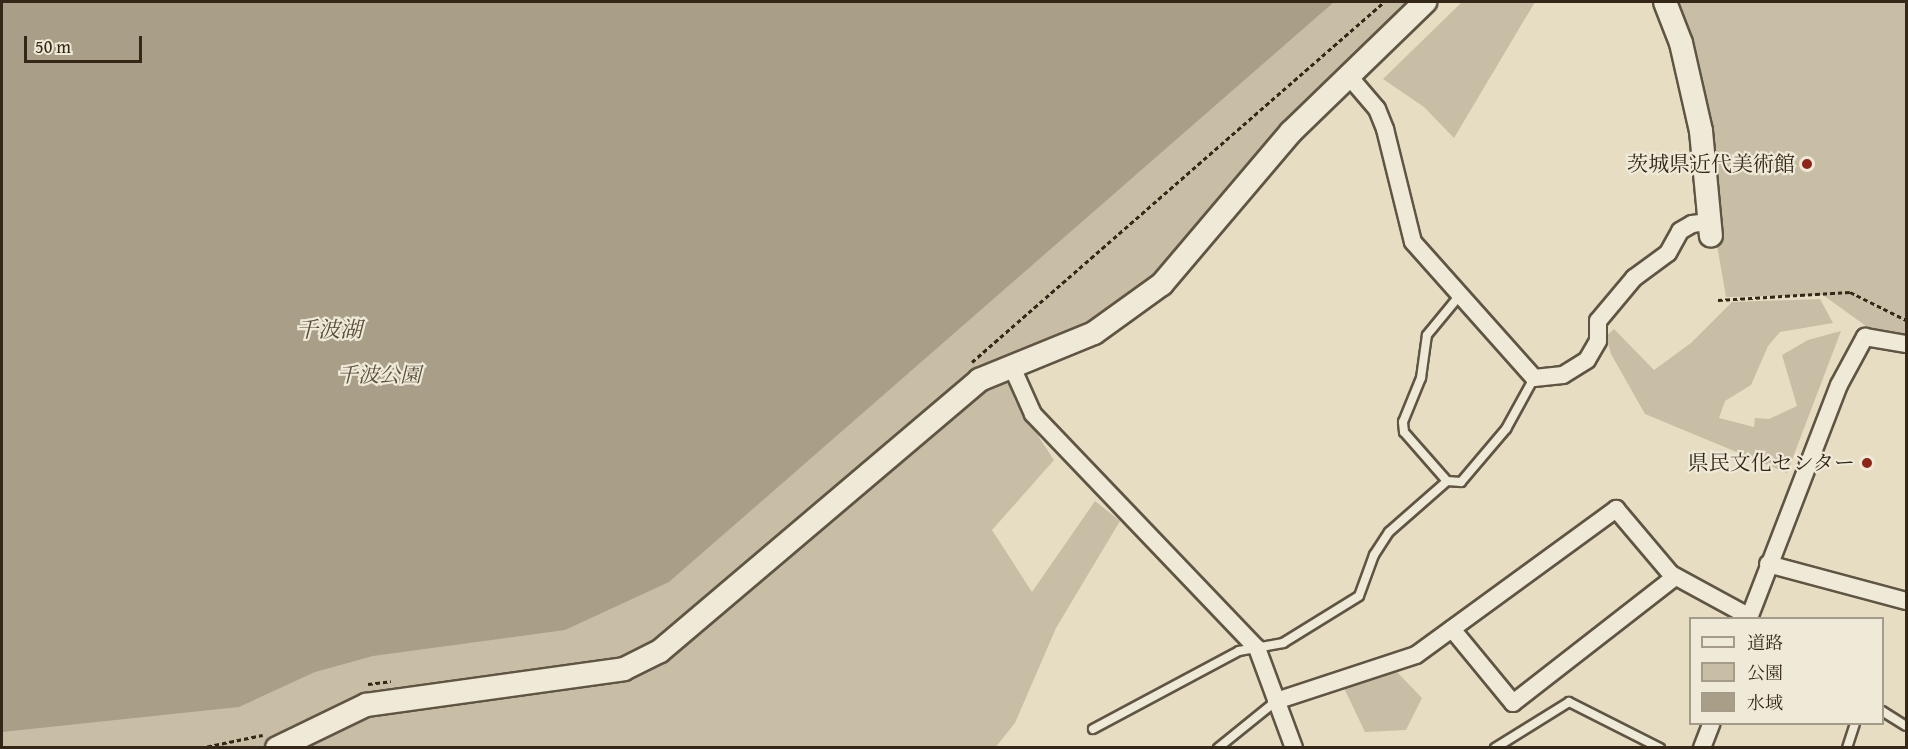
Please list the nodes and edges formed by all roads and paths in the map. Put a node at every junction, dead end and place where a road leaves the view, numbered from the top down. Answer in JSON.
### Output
{"nodes":[{"id":1,"x":1384,"y":2,"type":"edge"},
{"id":2,"x":1425,"y":2,"type":"edge"},
{"id":3,"x":1665,"y":2,"type":"edge"},
{"id":4,"x":1347,"y":74,"type":"junction"},
{"id":5,"x":1710,"y":229,"type":"joint"},
{"id":6,"x":1461,"y":294,"type":"junction"},
{"id":7,"x":1718,"y":300,"type":"dead end"},
{"id":8,"x":1906,"y":320,"type":"edge"},
{"id":9,"x":1906,"y":344,"type":"edge"},
{"id":10,"x":969,"y":365,"type":"dead end"},
{"id":11,"x":1012,"y":367,"type":"junction"},
{"id":12,"x":1534,"y":378,"type":"junction"},
{"id":13,"x":1447,"y":481,"type":"junction"},
{"id":14,"x":1768,"y":564,"type":"junction"},
{"id":15,"x":1675,"y":577,"type":"junction"},
{"id":16,"x":1906,"y":601,"type":"edge"},
{"id":17,"x":1748,"y":617,"type":"edge"},
{"id":18,"x":1750,"y":617,"type":"edge"},
{"id":19,"x":1452,"y":629,"type":"junction"},
{"id":20,"x":1257,"y":648,"type":"junction"},
{"id":21,"x":396,"y":680,"type":"dead end"},
{"id":22,"x":364,"y":686,"type":"dead end"},
{"id":23,"x":1276,"y":701,"type":"junction"},
{"id":24,"x":1884,"y":712,"type":"edge"},
{"id":25,"x":1710,"y":725,"type":"edge"},
{"id":26,"x":1854,"y":725,"type":"edge"},
{"id":27,"x":1906,"y":726,"type":"edge"},
{"id":28,"x":1093,"y":729,"type":"dead end"},
{"id":29,"x":272,"y":741,"type":"edge"},
{"id":30,"x":200,"y":747,"type":"edge"},
{"id":31,"x":1218,"y":747,"type":"edge"},
{"id":32,"x":1294,"y":747,"type":"edge"},
{"id":33,"x":1495,"y":747,"type":"edge"},
{"id":34,"x":1660,"y":747,"type":"edge"},
{"id":35,"x":1702,"y":747,"type":"edge"},
{"id":36,"x":1847,"y":747,"type":"edge"}],
"edges":[{"from":1,"to":10,"type":"path"},
{"from":2,"to":4,"type":"street"},
{"from":3,"to":5,"type":"street"},
{"from":4,"to":6,"type":"street"},
{"from":4,"to":11,"type":"street"},
{"from":5,"to":12,"type":"street"},
{"from":6,"to":12,"type":"street"},
{"from":6,"to":13,"type":"lane"},
{"from":7,"to":8,"type":"path"},
{"from":9,"to":14,"type":"street"},
{"from":11,"to":20,"type":"street"},
{"from":11,"to":29,"type":"street"},
{"from":12,"to":13,"type":"lane"},
{"from":13,"to":20,"type":"lane"},
{"from":14,"to":16,"type":"street"},
{"from":14,"to":18,"type":"street"},
{"from":15,"to":17,"type":"street"},
{"from":15,"to":19,"type":"street"},
{"from":15,"to":19,"type":"street"},
{"from":19,"to":23,"type":"street"},
{"from":20,"to":23,"type":"street"},
{"from":20,"to":28,"type":"lane"},
{"from":21,"to":22,"type":"path"},
{"from":23,"to":31,"type":"lane"},
{"from":23,"to":32,"type":"street"},
{"from":24,"to":27,"type":"lane"},
{"from":25,"to":35,"type":"street"},
{"from":26,"to":36,"type":"lane"},
{"from":29,"to":30,"type":"path"},
{"from":33,"to":34,"type":"lane"}]}
